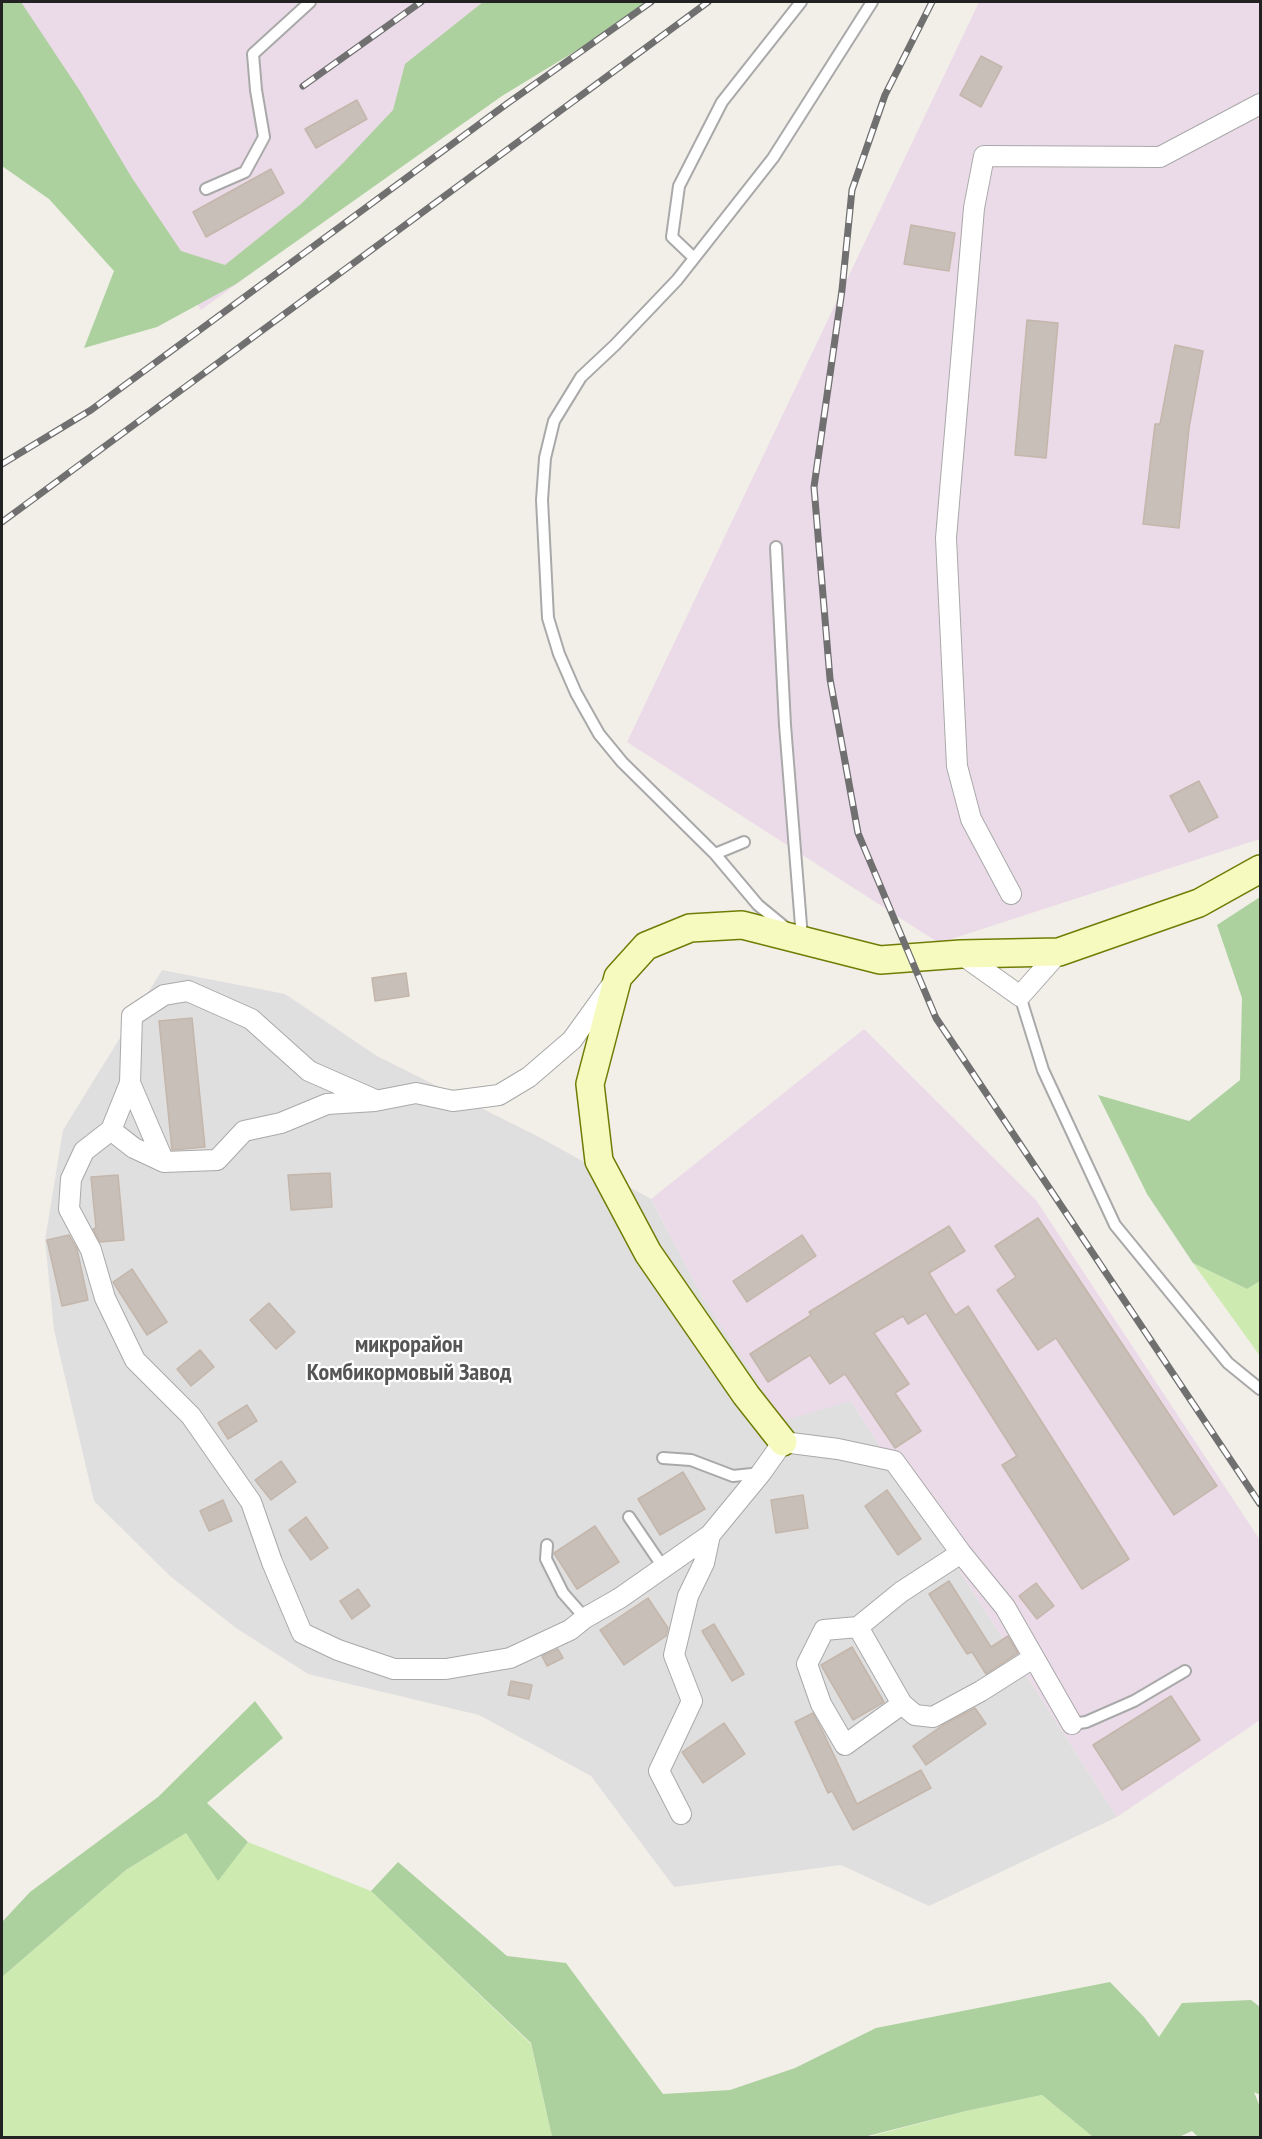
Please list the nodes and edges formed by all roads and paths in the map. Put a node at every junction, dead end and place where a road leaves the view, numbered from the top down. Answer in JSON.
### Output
{"nodes":[{"id":1,"x":310,"y":2,"type":"edge"},
{"id":2,"x":801,"y":2,"type":"edge"},
{"id":3,"x":872,"y":2,"type":"edge"},
{"id":4,"x":1260,"y":104,"type":"edge"},
{"id":5,"x":206,"y":189,"type":"dead end"},
{"id":6,"x":694,"y":258,"type":"junction"},
{"id":7,"x":776,"y":547,"type":"dead end"},
{"id":8,"x":744,"y":842,"type":"dead end"},
{"id":9,"x":715,"y":854,"type":"junction"},
{"id":10,"x":1260,"y":869,"type":"edge"},
{"id":11,"x":1011,"y":894,"type":"dead end"},
{"id":12,"x":750,"y":915,"type":"junction"},
{"id":13,"x":802,"y":941,"type":"junction"},
{"id":14,"x":1059,"y":952,"type":"junction"},
{"id":15,"x":961,"y":954,"type":"junction"},
{"id":16,"x":618,"y":977,"type":"junction"},
{"id":17,"x":1020,"y":996,"type":"junction"},
{"id":18,"x":130,"y":1083,"type":"junction"},
{"id":19,"x":375,"y":1101,"type":"junction"},
{"id":20,"x":111,"y":1130,"type":"junction"},
{"id":21,"x":164,"y":1162,"type":"junction"},
{"id":22,"x":1260,"y":1389,"type":"edge"},
{"id":23,"x":783,"y":1443,"type":"junction"},
{"id":24,"x":663,"y":1458,"type":"dead end"},
{"id":25,"x":761,"y":1473,"type":"junction"},
{"id":26,"x":629,"y":1517,"type":"dead end"},
{"id":27,"x":710,"y":1535,"type":"junction"},
{"id":28,"x":547,"y":1545,"type":"dead end"},
{"id":29,"x":961,"y":1553,"type":"junction"},
{"id":30,"x":663,"y":1567,"type":"junction"},
{"id":31,"x":585,"y":1618,"type":"junction"},
{"id":32,"x":858,"y":1627,"type":"junction"},
{"id":33,"x":1033,"y":1658,"type":"junction"},
{"id":34,"x":1185,"y":1671,"type":"dead end"},
{"id":35,"x":902,"y":1704,"type":"junction"},
{"id":36,"x":1072,"y":1724,"type":"joint"},
{"id":37,"x":681,"y":1814,"type":"dead end"}],
"edges":[{"from":1,"to":5,"type":"lane"},
{"from":2,"to":6,"type":"lane"},
{"from":3,"to":6,"type":"lane"},
{"from":4,"to":11,"type":"street"},
{"from":6,"to":9,"type":"lane"},
{"from":7,"to":13,"type":"lane"},
{"from":8,"to":9,"type":"lane"},
{"from":9,"to":12,"type":"lane"},
{"from":10,"to":14,"type":"street"},
{"from":12,"to":13,"type":"street"},
{"from":12,"to":16,"type":"street"},
{"from":13,"to":15,"type":"street"},
{"from":14,"to":15,"type":"street"},
{"from":14,"to":17,"type":"street"},
{"from":15,"to":17,"type":"street"},
{"from":16,"to":19,"type":"street"},
{"from":16,"to":23,"type":"street"},
{"from":17,"to":22,"type":"lane"},
{"from":18,"to":19,"type":"street"},
{"from":18,"to":20,"type":"street"},
{"from":18,"to":21,"type":"street"},
{"from":19,"to":21,"type":"street"},
{"from":20,"to":21,"type":"street"},
{"from":20,"to":31,"type":"street"},
{"from":23,"to":25,"type":"street"},
{"from":23,"to":29,"type":"street"},
{"from":24,"to":25,"type":"lane"},
{"from":25,"to":27,"type":"street"},
{"from":26,"to":30,"type":"lane"},
{"from":27,"to":30,"type":"street"},
{"from":27,"to":37,"type":"street"},
{"from":28,"to":31,"type":"lane"},
{"from":29,"to":32,"type":"street"},
{"from":29,"to":33,"type":"street"},
{"from":30,"to":31,"type":"street"},
{"from":32,"to":35,"type":"street"},
{"from":32,"to":35,"type":"street"},
{"from":33,"to":35,"type":"street"},
{"from":33,"to":36,"type":"street"},
{"from":34,"to":36,"type":"lane"}]}
